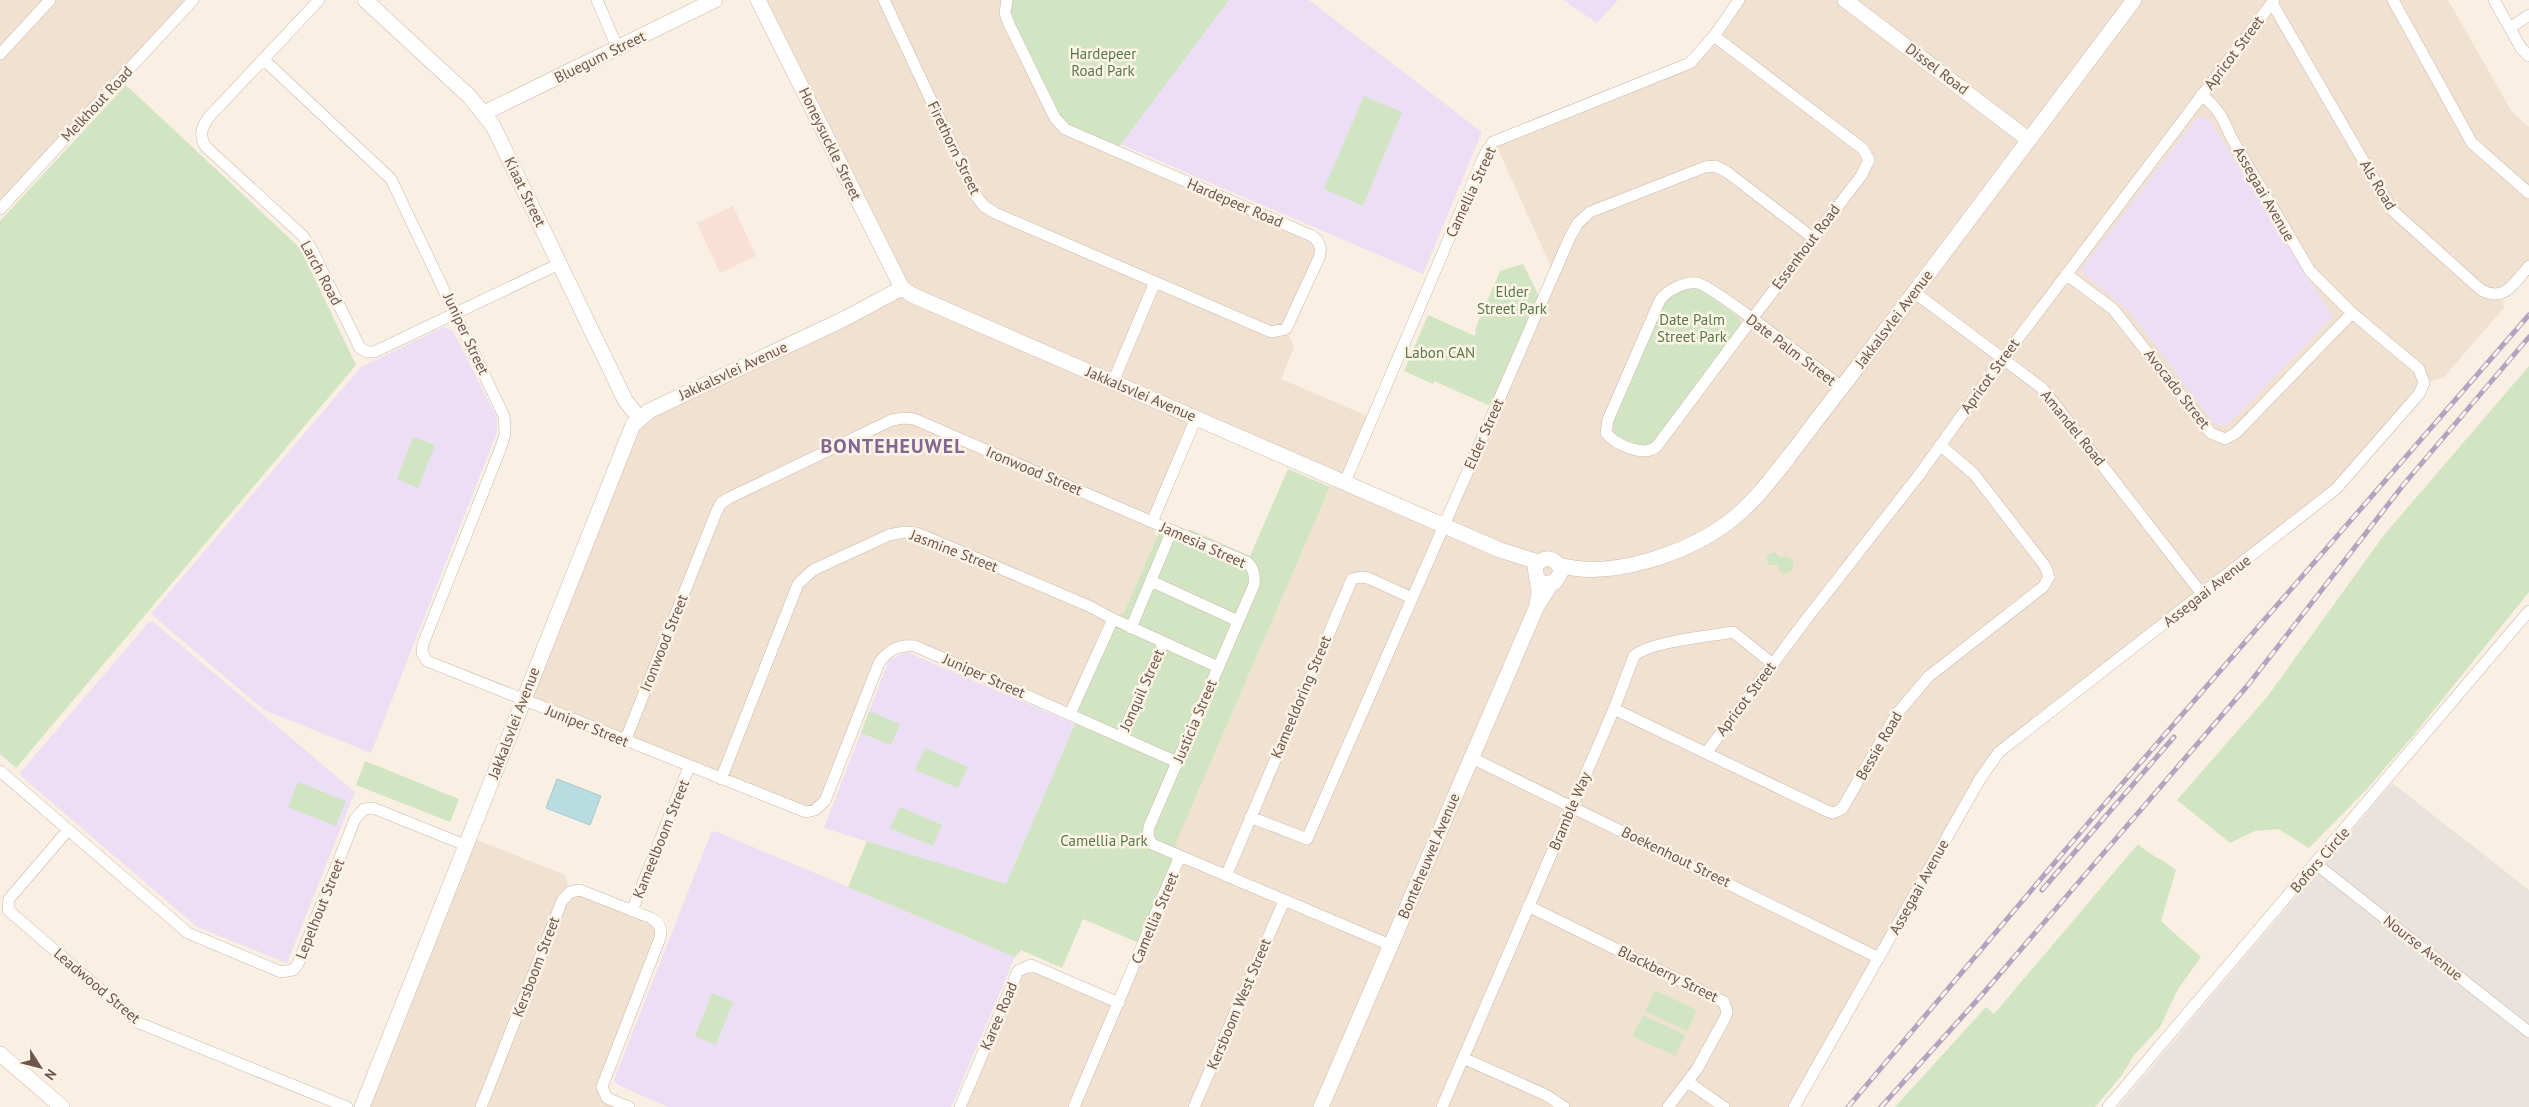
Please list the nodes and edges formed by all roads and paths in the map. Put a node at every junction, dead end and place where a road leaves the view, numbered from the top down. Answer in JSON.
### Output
{"nodes":[{"id":1,"x":50,"y":0,"type":"edge"},
{"id":2,"x":193,"y":0,"type":"edge"},
{"id":3,"x":318,"y":0,"type":"edge"},
{"id":4,"x":365,"y":0,"type":"edge"},
{"id":5,"x":597,"y":0,"type":"edge"},
{"id":6,"x":715,"y":0,"type":"edge"},
{"id":7,"x":758,"y":0,"type":"edge"},
{"id":8,"x":884,"y":0,"type":"edge"},
{"id":9,"x":1007,"y":0,"type":"edge"},
{"id":10,"x":1739,"y":0,"type":"edge"},
{"id":11,"x":1845,"y":0,"type":"edge"},
{"id":12,"x":2134,"y":0,"type":"edge"},
{"id":13,"x":2393,"y":0,"type":"edge"},
{"id":14,"x":2494,"y":0,"type":"edge"},
{"id":15,"x":2273,"y":1,"type":"edge"},
{"id":16,"x":2529,"y":15,"type":"edge"},
{"id":17,"x":2510,"y":28,"type":"junction"},
{"id":18,"x":1714,"y":36,"type":"junction"},
{"id":19,"x":614,"y":40,"type":"dead end"},
{"id":20,"x":0,"y":54,"type":"edge"},
{"id":21,"x":2529,"y":56,"type":"edge"},
{"id":22,"x":263,"y":59,"type":"junction"},
{"id":23,"x":2201,"y":95,"type":"junction"},
{"id":24,"x":519,"y":97,"type":"junction"},
{"id":25,"x":484,"y":113,"type":"junction"},
{"id":26,"x":498,"y":136,"type":"junction"},
{"id":27,"x":2029,"y":140,"type":"junction"},
{"id":28,"x":2529,"y":193,"type":"edge"},
{"id":29,"x":0,"y":208,"type":"edge"},
{"id":30,"x":1813,"y":238,"type":"junction"},
{"id":31,"x":559,"y":264,"type":"junction"},
{"id":32,"x":2529,"y":266,"type":"edge"},
{"id":33,"x":2066,"y":274,"type":"junction"},
{"id":34,"x":1155,"y":282,"type":"junction"},
{"id":35,"x":902,"y":288,"type":"junction"},
{"id":36,"x":1914,"y":292,"type":"junction"},
{"id":37,"x":2352,"y":312,"type":"junction"},
{"id":38,"x":456,"y":313,"type":"junction"},
{"id":39,"x":1751,"y":320,"type":"junction"},
{"id":40,"x":2003,"y":359,"type":"junction"},
{"id":41,"x":1112,"y":382,"type":"junction"},
{"id":42,"x":1842,"y":387,"type":"junction"},
{"id":43,"x":639,"y":418,"type":"junction"},
{"id":44,"x":1196,"y":418,"type":"junction"},
{"id":45,"x":1606,"y":433,"type":"joint"},
{"id":46,"x":1940,"y":445,"type":"junction"},
{"id":47,"x":1344,"y":482,"type":"junction"},
{"id":48,"x":1152,"y":522,"type":"junction"},
{"id":49,"x":1444,"y":525,"type":"junction"},
{"id":50,"x":1172,"y":530,"type":"junction"},
{"id":51,"x":1253,"y":568,"type":"joint"},
{"id":52,"x":1546,"y":574,"type":"junction"},
{"id":53,"x":1151,"y":581,"type":"junction"},
{"id":54,"x":2202,"y":594,"type":"junction"},
{"id":55,"x":1412,"y":598,"type":"junction"},
{"id":56,"x":2529,"y":611,"type":"edge"},
{"id":57,"x":1112,"y":619,"type":"junction"},
{"id":58,"x":1238,"y":621,"type":"junction"},
{"id":59,"x":1132,"y":628,"type":"junction"},
{"id":60,"x":1164,"y":642,"type":"junction"},
{"id":61,"x":1772,"y":664,"type":"junction"},
{"id":62,"x":1218,"y":667,"type":"junction"},
{"id":63,"x":522,"y":700,"type":"junction"},
{"id":64,"x":1614,"y":709,"type":"junction"},
{"id":65,"x":1070,"y":714,"type":"junction"},
{"id":66,"x":1121,"y":737,"type":"junction"},
{"id":67,"x":624,"y":741,"type":"junction"},
{"id":68,"x":1706,"y":752,"type":"junction"},
{"id":69,"x":1472,"y":758,"type":"junction"},
{"id":70,"x":1177,"y":762,"type":"junction"},
{"id":71,"x":689,"y":767,"type":"junction"},
{"id":72,"x":0,"y":771,"type":"edge"},
{"id":73,"x":721,"y":779,"type":"junction"},
{"id":74,"x":1572,"y":806,"type":"junction"},
{"id":75,"x":1250,"y":817,"type":"junction"},
{"id":76,"x":68,"y":830,"type":"junction"},
{"id":77,"x":465,"y":845,"type":"junction"},
{"id":78,"x":1180,"y":856,"type":"junction"},
{"id":79,"x":2316,"y":864,"type":"junction"},
{"id":80,"x":1226,"y":876,"type":"junction"},
{"id":81,"x":1284,"y":901,"type":"junction"},
{"id":82,"x":1528,"y":906,"type":"junction"},
{"id":83,"x":632,"y":911,"type":"junction"},
{"id":84,"x":1390,"y":945,"type":"junction"},
{"id":85,"x":1879,"y":958,"type":"junction"},
{"id":86,"x":1119,"y":1003,"type":"junction"},
{"id":87,"x":2529,"y":1032,"type":"edge"},
{"id":88,"x":0,"y":1054,"type":"edge"},
{"id":89,"x":1463,"y":1058,"type":"junction"},
{"id":90,"x":1688,"y":1082,"type":"junction"},
{"id":91,"x":62,"y":1107,"type":"edge"},
{"id":92,"x":347,"y":1107,"type":"edge"},
{"id":93,"x":362,"y":1107,"type":"edge"},
{"id":94,"x":481,"y":1107,"type":"edge"},
{"id":95,"x":629,"y":1107,"type":"edge"},
{"id":96,"x":960,"y":1107,"type":"edge"},
{"id":97,"x":1074,"y":1107,"type":"edge"},
{"id":98,"x":1194,"y":1107,"type":"edge"},
{"id":99,"x":1321,"y":1107,"type":"edge"},
{"id":100,"x":1442,"y":1107,"type":"edge"},
{"id":101,"x":1564,"y":1107,"type":"edge"},
{"id":102,"x":1668,"y":1107,"type":"edge"},
{"id":103,"x":1724,"y":1107,"type":"edge"},
{"id":104,"x":1794,"y":1107,"type":"edge"},
{"id":105,"x":2108,"y":1107,"type":"edge"}],
"edges":[{"from":1,"to":20,"type":"street"},
{"from":2,"to":29,"type":"street","name":"Melkhout Road"},
{"from":3,"to":22,"type":"street","name":"Larch Road"},
{"from":4,"to":25,"type":"street","name":"Kiaat Street"},
{"from":5,"to":19,"type":"street"},
{"from":6,"to":24,"type":"street","name":"Bluegum Street"},
{"from":7,"to":35,"type":"street","name":"Honeysuckle Street"},
{"from":8,"to":34,"type":"street","name":"Firethorn Street"},
{"from":9,"to":34,"type":"street","name":"Hardepeer Road"},
{"from":10,"to":18,"type":"street","name":"Camellia Street"},
{"from":11,"to":27,"type":"street","name":"Dissel Road"},
{"from":12,"to":27,"type":"street","name":"Jakkalsvlei Avenue"},
{"from":13,"to":28,"type":"street"},
{"from":14,"to":17,"type":"street"},
{"from":15,"to":23,"type":"street","name":"Apricot Street"},
{"from":15,"to":32,"type":"street","name":"Als Road"},
{"from":16,"to":17,"type":"street"},
{"from":17,"to":21,"type":"street"},
{"from":18,"to":30,"type":"street","name":"Essenhout Road"},
{"from":18,"to":47,"type":"street","name":"Camellia Street"},
{"from":22,"to":38,"type":"street","name":"Juniper Street"},
{"from":22,"to":38,"type":"street","name":"Larch Road"},
{"from":23,"to":33,"type":"street","name":"Apricot Street"},
{"from":23,"to":37,"type":"street","name":"Assegaai Avenue"},
{"from":24,"to":25,"type":"street","name":"Bluegum Street"},
{"from":24,"to":26,"type":"street"},
{"from":25,"to":26,"type":"street","name":"Kiaat Street"},
{"from":26,"to":31,"type":"street","name":"Kiaat Street"},
{"from":27,"to":36,"type":"street","name":"Jakkalsvlei Avenue"},
{"from":30,"to":39,"type":"street","name":"Essenhout Road"},
{"from":30,"to":49,"type":"street","name":"Elder Street"},
{"from":31,"to":38,"type":"street","name":"Larch Road"},
{"from":31,"to":43,"type":"street","name":"Kiaat Street"},
{"from":33,"to":37,"type":"street","name":"Avocado Street"},
{"from":33,"to":40,"type":"street","name":"Apricot Street"},
{"from":34,"to":41,"type":"street"},
{"from":35,"to":41,"type":"street","name":"Jakkalsvlei Avenue"},
{"from":35,"to":43,"type":"street","name":"Jakkalsvlei Avenue"},
{"from":36,"to":40,"type":"street","name":"Amandel Road"},
{"from":36,"to":42,"type":"street","name":"Jakkalsvlei Avenue"},
{"from":37,"to":54,"type":"street","name":"Assegaai Avenue"},
{"from":38,"to":63,"type":"street","name":"Juniper Street"},
{"from":39,"to":42,"type":"street","name":"Date Palm Street"},
{"from":39,"to":45,"type":"street","name":"Essenhout Road"},
{"from":39,"to":45,"type":"street","name":"Date Palm Street"},
{"from":40,"to":46,"type":"street","name":"Apricot Street"},
{"from":40,"to":54,"type":"street","name":"Amandel Road"},
{"from":41,"to":44,"type":"street","name":"Jakkalsvlei Avenue"},
{"from":42,"to":52,"type":"street","name":"Jakkalsvlei Avenue"},
{"from":43,"to":63,"type":"street","name":"Jakkalsvlei Avenue"},
{"from":44,"to":47,"type":"street","name":"Jakkalsvlei Avenue"},
{"from":44,"to":48,"type":"street"},
{"from":46,"to":61,"type":"street","name":"Apricot Street"},
{"from":46,"to":68,"type":"street","name":"Bessie Road"},
{"from":47,"to":49,"type":"street","name":"Jakkalsvlei Avenue"},
{"from":48,"to":50,"type":"street","name":"Jamesia Street"},
{"from":48,"to":67,"type":"street","name":"Ironwood Street"},
{"from":49,"to":52,"type":"street","name":"Jakkalsvlei Avenue"},
{"from":49,"to":55,"type":"street","name":"Elder Street"},
{"from":50,"to":51,"type":"street","name":"Jamesia Street"},
{"from":50,"to":53,"type":"street"},
{"from":51,"to":58,"type":"street","name":"Justicia Street"},
{"from":52,"to":69,"type":"street","name":"Bonteheuwel Avenue"},
{"from":53,"to":58,"type":"street"},
{"from":53,"to":59,"type":"street"},
{"from":54,"to":85,"type":"street","name":"Assegaai Avenue"},
{"from":55,"to":75,"type":"street","name":"Kameeldoring Street"},
{"from":55,"to":75,"type":"street","name":"Elder Street"},
{"from":56,"to":79,"type":"street","name":"Bofors Circle"},
{"from":57,"to":59,"type":"street","name":"Jasmine Street"},
{"from":57,"to":65,"type":"street"},
{"from":57,"to":73,"type":"street","name":"Jasmine Street"},
{"from":58,"to":62,"type":"street","name":"Justicia Street"},
{"from":59,"to":60,"type":"street","name":"Jasmine Street"},
{"from":60,"to":62,"type":"street","name":"Jasmine Street"},
{"from":60,"to":66,"type":"street","name":"Jonquil Street"},
{"from":61,"to":64,"type":"street","name":"Bramble Way"},
{"from":61,"to":68,"type":"street","name":"Apricot Street"},
{"from":62,"to":70,"type":"street","name":"Justicia Street"},
{"from":63,"to":67,"type":"street","name":"Juniper Street"},
{"from":63,"to":77,"type":"street","name":"Jakkalsvlei Avenue"},
{"from":64,"to":68,"type":"street","name":"Bessie Road"},
{"from":64,"to":74,"type":"street","name":"Bramble Way"},
{"from":65,"to":66,"type":"street"},
{"from":65,"to":73,"type":"street","name":"Juniper Street"},
{"from":66,"to":70,"type":"street"},
{"from":67,"to":71,"type":"street","name":"Juniper Street"},
{"from":69,"to":74,"type":"street","name":"Boekenhout Street"},
{"from":69,"to":84,"type":"street","name":"Bonteheuwel Avenue"},
{"from":70,"to":78,"type":"street","name":"Justicia Street"},
{"from":71,"to":73,"type":"street","name":"Juniper Street"},
{"from":71,"to":83,"type":"street","name":"Kameelboom Street"},
{"from":72,"to":76,"type":"street","name":"Lepelhout Street"},
{"from":74,"to":82,"type":"street","name":"Bramble Way"},
{"from":74,"to":85,"type":"street","name":"Boekenhout Street"},
{"from":75,"to":80,"type":"street","name":"Kameeldoring Street"},
{"from":76,"to":77,"type":"street","name":"Lepelhout Street"},
{"from":76,"to":92,"type":"street","name":"Leadwood Street"},
{"from":77,"to":93,"type":"street","name":"Jakkalsvlei Avenue"},
{"from":78,"to":80,"type":"street","name":"Camellia Street"},
{"from":78,"to":86,"type":"street","name":"Camellia Street"},
{"from":79,"to":87,"type":"street","name":"Nourse Avenue"},
{"from":79,"to":105,"type":"street","name":"Bofors Circle"},
{"from":80,"to":81,"type":"street","name":"Camellia Street"},
{"from":81,"to":84,"type":"street","name":"Camellia Street"},
{"from":81,"to":98,"type":"street","name":"Kersboom West Street"},
{"from":82,"to":89,"type":"street","name":"Bramble Way"},
{"from":82,"to":90,"type":"street","name":"Blackberry Street"},
{"from":83,"to":94,"type":"street","name":"Kersboom Street"},
{"from":83,"to":95,"type":"street"},
{"from":84,"to":99,"type":"street","name":"Bonteheuwel Avenue"},
{"from":85,"to":104,"type":"street","name":"Assegaai Avenue"},
{"from":86,"to":96,"type":"street","name":"Karee Road"},
{"from":86,"to":97,"type":"street","name":"Camellia Street"},
{"from":88,"to":91,"type":"street"},
{"from":89,"to":100,"type":"street","name":"Bramble Way"},
{"from":89,"to":101,"type":"street"},
{"from":90,"to":102,"type":"street","name":"Blackberry Street"},
{"from":90,"to":103,"type":"street"}]}
